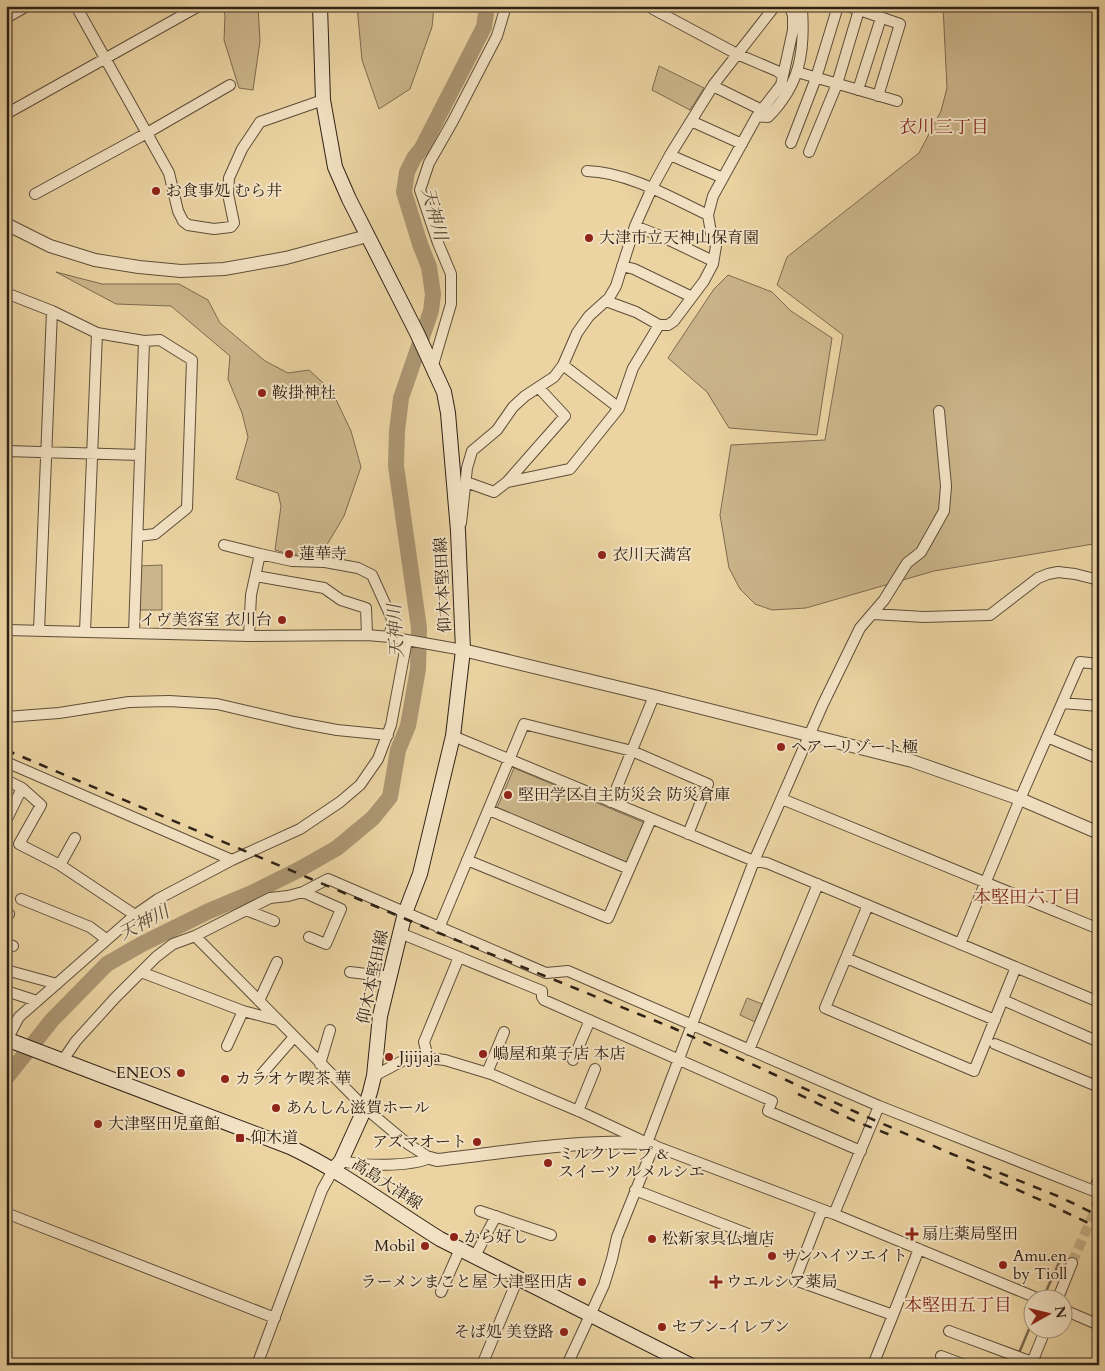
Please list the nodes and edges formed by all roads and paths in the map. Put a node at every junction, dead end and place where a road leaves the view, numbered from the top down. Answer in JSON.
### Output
{"nodes":[{"id":1,"x":26,"y":6,"type":"edge"},
{"id":2,"x":76,"y":6,"type":"edge"},
{"id":3,"x":199,"y":6,"type":"edge"},
{"id":4,"x":320,"y":6,"type":"edge"},
{"id":5,"x":506,"y":6,"type":"edge"},
{"id":6,"x":654,"y":6,"type":"edge"},
{"id":7,"x":775,"y":6,"type":"edge"},
{"id":8,"x":789,"y":6,"type":"edge"},
{"id":9,"x":838,"y":6,"type":"edge"},
{"id":10,"x":848,"y":6,"type":"edge"},
{"id":11,"x":803,"y":7,"type":"edge"},
{"id":12,"x":859,"y":10,"type":"junction"},
{"id":13,"x":6,"y":18,"type":"edge"},
{"id":14,"x":881,"y":18,"type":"junction"},
{"id":15,"x":737,"y":54,"type":"junction"},
{"id":16,"x":105,"y":59,"type":"junction"},
{"id":17,"x":797,"y":72,"type":"junction"},
{"id":18,"x":783,"y":76,"type":"junction"},
{"id":19,"x":816,"y":78,"type":"junction"},
{"id":20,"x":230,"y":84,"type":"dead end"},
{"id":21,"x":837,"y":84,"type":"junction"},
{"id":22,"x":713,"y":86,"type":"junction"},
{"id":23,"x":858,"y":90,"type":"junction"},
{"id":24,"x":878,"y":96,"type":"junction"},
{"id":25,"x":323,"y":100,"type":"junction"},
{"id":26,"x":897,"y":101,"type":"dead end"},
{"id":27,"x":759,"y":113,"type":"junction"},
{"id":28,"x":6,"y":114,"type":"edge"},
{"id":29,"x":691,"y":121,"type":"junction"},
{"id":30,"x":147,"y":133,"type":"junction"},
{"id":31,"x":790,"y":143,"type":"dead end"},
{"id":32,"x":742,"y":144,"type":"junction"},
{"id":33,"x":809,"y":152,"type":"dead end"},
{"id":34,"x":670,"y":155,"type":"junction"},
{"id":35,"x":587,"y":171,"type":"dead end"},
{"id":36,"x":723,"y":178,"type":"junction"},
{"id":37,"x":652,"y":188,"type":"junction"},
{"id":38,"x":35,"y":194,"type":"dead end"},
{"id":39,"x":708,"y":215,"type":"junction"},
{"id":40,"x":6,"y":224,"type":"edge"},
{"id":41,"x":635,"y":226,"type":"junction"},
{"id":42,"x":367,"y":236,"type":"junction"},
{"id":43,"x":714,"y":261,"type":"junction"},
{"id":44,"x":622,"y":266,"type":"junction"},
{"id":45,"x":6,"y":293,"type":"edge"},
{"id":46,"x":692,"y":297,"type":"junction"},
{"id":47,"x":606,"y":301,"type":"junction"},
{"id":48,"x":52,"y":311,"type":"junction"},
{"id":49,"x":659,"y":325,"type":"junction"},
{"id":50,"x":97,"y":333,"type":"junction"},
{"id":51,"x":144,"y":341,"type":"junction"},
{"id":52,"x":433,"y":365,"type":"junction"},
{"id":53,"x":563,"y":365,"type":"junction"},
{"id":54,"x":539,"y":388,"type":"junction"},
{"id":55,"x":619,"y":408,"type":"junction"},
{"id":56,"x":939,"y":411,"type":"dead end"},
{"id":57,"x":6,"y":451,"type":"edge"},
{"id":58,"x":46,"y":452,"type":"junction"},
{"id":59,"x":92,"y":454,"type":"junction"},
{"id":60,"x":140,"y":455,"type":"junction"},
{"id":61,"x":466,"y":482,"type":"junction"},
{"id":62,"x":507,"y":482,"type":"junction"},
{"id":63,"x":458,"y":531,"type":"junction"},
{"id":64,"x":138,"y":536,"type":"junction"},
{"id":65,"x":224,"y":545,"type":"dead end"},
{"id":66,"x":260,"y":554,"type":"junction"},
{"id":67,"x":256,"y":576,"type":"junction"},
{"id":68,"x":1099,"y":580,"type":"edge"},
{"id":69,"x":873,"y":614,"type":"junction"},
{"id":70,"x":6,"y":630,"type":"edge"},
{"id":71,"x":40,"y":631,"type":"junction"},
{"id":72,"x":84,"y":632,"type":"junction"},
{"id":73,"x":134,"y":633,"type":"junction"},
{"id":74,"x":367,"y":635,"type":"junction"},
{"id":75,"x":248,"y":636,"type":"junction"},
{"id":76,"x":390,"y":637,"type":"junction"},
{"id":77,"x":411,"y":641,"type":"junction"},
{"id":78,"x":456,"y":649,"type":"junction"},
{"id":79,"x":1099,"y":664,"type":"edge"},
{"id":80,"x":654,"y":696,"type":"junction"},
{"id":81,"x":1062,"y":704,"type":"junction"},
{"id":82,"x":1099,"y":706,"type":"edge"},
{"id":83,"x":6,"y":717,"type":"edge"},
{"id":84,"x":809,"y":734,"type":"junction"},
{"id":85,"x":388,"y":735,"type":"junction"},
{"id":86,"x":453,"y":736,"type":"junction"},
{"id":87,"x":1047,"y":737,"type":"junction"},
{"id":88,"x":632,"y":750,"type":"junction"},
{"id":89,"x":510,"y":759,"type":"junction"},
{"id":90,"x":1099,"y":759,"type":"edge"},
{"id":91,"x":6,"y":762,"type":"edge"},
{"id":92,"x":6,"y":780,"type":"edge"},
{"id":93,"x":22,"y":788,"type":"junction"},
{"id":94,"x":782,"y":799,"type":"junction"},
{"id":95,"x":1020,"y":799,"type":"junction"},
{"id":96,"x":611,"y":802,"type":"junction"},
{"id":97,"x":488,"y":810,"type":"junction"},
{"id":98,"x":651,"y":818,"type":"junction"},
{"id":99,"x":6,"y":822,"type":"edge"},
{"id":100,"x":1099,"y":833,"type":"edge"},
{"id":101,"x":688,"y":834,"type":"junction"},
{"id":102,"x":75,"y":838,"type":"dead end"},
{"id":103,"x":232,"y":860,"type":"junction"},
{"id":104,"x":468,"y":860,"type":"junction"},
{"id":105,"x":754,"y":861,"type":"junction"},
{"id":106,"x":60,"y":865,"type":"junction"},
{"id":107,"x":629,"y":869,"type":"junction"},
{"id":108,"x":986,"y":883,"type":"junction"},
{"id":109,"x":818,"y":884,"type":"junction"},
{"id":110,"x":303,"y":892,"type":"junction"},
{"id":111,"x":21,"y":899,"type":"dead end"},
{"id":112,"x":868,"y":905,"type":"junction"},
{"id":113,"x":246,"y":910,"type":"junction"},
{"id":114,"x":405,"y":913,"type":"junction"},
{"id":115,"x":135,"y":915,"type":"junction"},
{"id":116,"x":274,"y":921,"type":"dead end"},
{"id":117,"x":439,"y":928,"type":"junction"},
{"id":118,"x":1099,"y":929,"type":"edge"},
{"id":119,"x":400,"y":933,"type":"junction"},
{"id":120,"x":195,"y":936,"type":"junction"},
{"id":121,"x":308,"y":937,"type":"dead end"},
{"id":122,"x":106,"y":939,"type":"junction"},
{"id":123,"x":960,"y":944,"type":"junction"},
{"id":124,"x":459,"y":957,"type":"junction"},
{"id":125,"x":846,"y":958,"type":"junction"},
{"id":126,"x":277,"y":962,"type":"dead end"},
{"id":127,"x":1016,"y":967,"type":"junction"},
{"id":128,"x":6,"y":970,"type":"edge"},
{"id":129,"x":141,"y":972,"type":"junction"},
{"id":130,"x":350,"y":972,"type":"dead end"},
{"id":131,"x":390,"y":977,"type":"junction"},
{"id":132,"x":56,"y":984,"type":"junction"},
{"id":133,"x":6,"y":991,"type":"edge"},
{"id":134,"x":1003,"y":1000,"type":"junction"},
{"id":135,"x":37,"y":1001,"type":"junction"},
{"id":136,"x":259,"y":1002,"type":"junction"},
{"id":137,"x":1099,"y":1002,"type":"edge"},
{"id":138,"x":243,"y":1011,"type":"junction"},
{"id":139,"x":277,"y":1020,"type":"junction"},
{"id":140,"x":590,"y":1020,"type":"junction"},
{"id":141,"x":995,"y":1020,"type":"junction"},
{"id":142,"x":692,"y":1026,"type":"junction"},
{"id":143,"x":330,"y":1030,"type":"dead end"},
{"id":144,"x":504,"y":1032,"type":"dead end"},
{"id":145,"x":294,"y":1037,"type":"junction"},
{"id":146,"x":9,"y":1041,"type":"edge"},
{"id":147,"x":1099,"y":1042,"type":"edge"},
{"id":148,"x":995,"y":1044,"type":"dead end"},
{"id":149,"x":227,"y":1046,"type":"dead end"},
{"id":150,"x":750,"y":1050,"type":"junction"},
{"id":151,"x":428,"y":1057,"type":"junction"},
{"id":152,"x":58,"y":1058,"type":"junction"},
{"id":153,"x":573,"y":1060,"type":"dead end"},
{"id":154,"x":679,"y":1060,"type":"junction"},
{"id":155,"x":320,"y":1064,"type":"junction"},
{"id":156,"x":595,"y":1069,"type":"dead end"},
{"id":157,"x":487,"y":1073,"type":"junction"},
{"id":158,"x":261,"y":1075,"type":"dead end"},
{"id":159,"x":374,"y":1076,"type":"junction"},
{"id":160,"x":1099,"y":1087,"type":"edge"},
{"id":161,"x":879,"y":1106,"type":"junction"},
{"id":162,"x":365,"y":1108,"type":"junction"},
{"id":163,"x":578,"y":1111,"type":"junction"},
{"id":164,"x":651,"y":1144,"type":"junction"},
{"id":165,"x":861,"y":1151,"type":"junction"},
{"id":166,"x":430,"y":1158,"type":"junction"},
{"id":167,"x":337,"y":1165,"type":"junction"},
{"id":168,"x":635,"y":1190,"type":"junction"},
{"id":169,"x":1099,"y":1193,"type":"edge"},
{"id":170,"x":822,"y":1210,"type":"junction"},
{"id":171,"x":480,"y":1211,"type":"dead end"},
{"id":172,"x":6,"y":1213,"type":"edge"},
{"id":173,"x":834,"y":1214,"type":"junction"},
{"id":174,"x":496,"y":1216,"type":"junction"},
{"id":175,"x":551,"y":1235,"type":"dead end"},
{"id":176,"x":766,"y":1241,"type":"dead end"},
{"id":177,"x":460,"y":1249,"type":"junction"},
{"id":178,"x":919,"y":1249,"type":"junction"},
{"id":179,"x":475,"y":1256,"type":"junction"},
{"id":180,"x":1072,"y":1262,"type":"tunnel mouth"},
{"id":181,"x":518,"y":1278,"type":"junction"},
{"id":182,"x":1062,"y":1288,"type":"edge"},
{"id":183,"x":1022,"y":1291,"type":"edge"},
{"id":184,"x":441,"y":1292,"type":"dead end"},
{"id":185,"x":1072,"y":1313,"type":"edge"},
{"id":186,"x":589,"y":1315,"type":"junction"},
{"id":187,"x":893,"y":1315,"type":"junction"},
{"id":188,"x":275,"y":1318,"type":"junction"},
{"id":189,"x":1099,"y":1325,"type":"edge"},
{"id":190,"x":949,"y":1331,"type":"dead end"},
{"id":191,"x":1039,"y":1338,"type":"edge"},
{"id":192,"x":941,"y":1356,"type":"dead end"},
{"id":193,"x":1025,"y":1360,"type":"edge"},
{"id":194,"x":257,"y":1365,"type":"edge"},
{"id":195,"x":482,"y":1365,"type":"edge"},
{"id":196,"x":567,"y":1365,"type":"edge"},
{"id":197,"x":690,"y":1365,"type":"edge"},
{"id":198,"x":873,"y":1365,"type":"edge"},
{"id":199,"x":965,"y":1365,"type":"edge"}],
"edges":[{"from":1,"to":13,"type":"street"},
{"from":2,"to":16,"type":"street"},
{"from":3,"to":16,"type":"street"},
{"from":4,"to":25,"type":"main road","name":"仰木本堅田線"},
{"from":5,"to":52,"type":"street"},
{"from":6,"to":15,"type":"street"},
{"from":7,"to":15,"type":"street"},
{"from":8,"to":18,"type":"street"},
{"from":9,"to":19,"type":"street"},
{"from":10,"to":12,"type":"street"},
{"from":11,"to":17,"type":"street"},
{"from":12,"to":14,"type":"street"},
{"from":12,"to":21,"type":"street"},
{"from":14,"to":23,"type":"street"},
{"from":14,"to":24,"type":"street"},
{"from":15,"to":18,"type":"street"},
{"from":15,"to":22,"type":"street"},
{"from":16,"to":28,"type":"street"},
{"from":16,"to":30,"type":"street"},
{"from":17,"to":19,"type":"street"},
{"from":17,"to":27,"type":"street"},
{"from":18,"to":27,"type":"street"},
{"from":19,"to":21,"type":"street"},
{"from":19,"to":31,"type":"street"},
{"from":20,"to":30,"type":"street"},
{"from":21,"to":23,"type":"street"},
{"from":21,"to":33,"type":"street"},
{"from":22,"to":27,"type":"street"},
{"from":22,"to":29,"type":"street"},
{"from":23,"to":24,"type":"street"},
{"from":24,"to":26,"type":"street"},
{"from":25,"to":30,"type":"street"},
{"from":25,"to":42,"type":"main road","name":"仰木本堅田線"},
{"from":27,"to":32,"type":"street"},
{"from":29,"to":32,"type":"street"},
{"from":29,"to":34,"type":"street"},
{"from":30,"to":38,"type":"street"},
{"from":32,"to":36,"type":"street"},
{"from":34,"to":36,"type":"street"},
{"from":34,"to":37,"type":"street"},
{"from":35,"to":37,"type":"street"},
{"from":36,"to":39,"type":"street"},
{"from":37,"to":39,"type":"street"},
{"from":37,"to":41,"type":"street"},
{"from":39,"to":43,"type":"street"},
{"from":40,"to":42,"type":"street"},
{"from":41,"to":43,"type":"street"},
{"from":41,"to":44,"type":"street"},
{"from":42,"to":52,"type":"main road","name":"仰木本堅田線"},
{"from":43,"to":46,"type":"street"},
{"from":44,"to":46,"type":"street"},
{"from":44,"to":47,"type":"street"},
{"from":45,"to":48,"type":"street"},
{"from":46,"to":49,"type":"street"},
{"from":47,"to":49,"type":"street"},
{"from":47,"to":53,"type":"street"},
{"from":48,"to":50,"type":"street"},
{"from":48,"to":58,"type":"street"},
{"from":49,"to":55,"type":"street"},
{"from":50,"to":51,"type":"street"},
{"from":50,"to":59,"type":"street"},
{"from":51,"to":60,"type":"street"},
{"from":51,"to":64,"type":"street"},
{"from":52,"to":63,"type":"main road","name":"仰木本堅田線"},
{"from":53,"to":54,"type":"street"},
{"from":53,"to":55,"type":"street"},
{"from":54,"to":61,"type":"street"},
{"from":54,"to":62,"type":"street"},
{"from":55,"to":62,"type":"street"},
{"from":56,"to":69,"type":"street"},
{"from":57,"to":58,"type":"street"},
{"from":58,"to":59,"type":"street"},
{"from":58,"to":71,"type":"street"},
{"from":59,"to":60,"type":"street"},
{"from":59,"to":72,"type":"street"},
{"from":60,"to":64,"type":"street"},
{"from":61,"to":62,"type":"street"},
{"from":61,"to":63,"type":"street"},
{"from":63,"to":78,"type":"main road","name":"仰木本堅田線"},
{"from":64,"to":73,"type":"street"},
{"from":65,"to":66,"type":"street"},
{"from":66,"to":67,"type":"street"},
{"from":66,"to":76,"type":"street"},
{"from":67,"to":74,"type":"street"},
{"from":67,"to":75,"type":"street"},
{"from":68,"to":69,"type":"street"},
{"from":69,"to":84,"type":"street"},
{"from":70,"to":71,"type":"street"},
{"from":71,"to":72,"type":"street"},
{"from":72,"to":73,"type":"street"},
{"from":73,"to":75,"type":"street"},
{"from":74,"to":75,"type":"street"},
{"from":74,"to":76,"type":"street"},
{"from":76,"to":77,"type":"street"},
{"from":77,"to":78,"type":"street"},
{"from":77,"to":85,"type":"street"},
{"from":78,"to":80,"type":"street"},
{"from":78,"to":86,"type":"main road","name":"仰木本堅田線"},
{"from":79,"to":81,"type":"street"},
{"from":80,"to":84,"type":"street"},
{"from":80,"to":88,"type":"street"},
{"from":81,"to":82,"type":"street"},
{"from":81,"to":87,"type":"street"},
{"from":83,"to":85,"type":"street"},
{"from":84,"to":94,"type":"street"},
{"from":84,"to":95,"type":"street"},
{"from":85,"to":103,"type":"street"},
{"from":86,"to":89,"type":"street"},
{"from":86,"to":114,"type":"main road","name":"仰木本堅田線"},
{"from":87,"to":90,"type":"street"},
{"from":87,"to":95,"type":"street"},
{"from":88,"to":89,"type":"street"},
{"from":88,"to":96,"type":"street"},
{"from":88,"to":101,"type":"street"},
{"from":89,"to":96,"type":"street"},
{"from":89,"to":97,"type":"street"},
{"from":91,"to":103,"type":"street"},
{"from":92,"to":93,"type":"street"},
{"from":93,"to":99,"type":"street"},
{"from":93,"to":106,"type":"street"},
{"from":94,"to":105,"type":"street"},
{"from":94,"to":108,"type":"street"},
{"from":95,"to":100,"type":"street"},
{"from":95,"to":108,"type":"street"},
{"from":96,"to":98,"type":"street"},
{"from":97,"to":104,"type":"street"},
{"from":97,"to":107,"type":"street"},
{"from":98,"to":101,"type":"street"},
{"from":98,"to":107,"type":"street"},
{"from":101,"to":105,"type":"street"},
{"from":102,"to":106,"type":"street"},
{"from":103,"to":115,"type":"street"},
{"from":104,"to":107,"type":"street"},
{"from":104,"to":117,"type":"street"},
{"from":105,"to":109,"type":"street"},
{"from":105,"to":142,"type":"street"},
{"from":106,"to":115,"type":"street"},
{"from":108,"to":118,"type":"street"},
{"from":108,"to":123,"type":"street"},
{"from":109,"to":112,"type":"street"},
{"from":109,"to":150,"type":"street"},
{"from":110,"to":113,"type":"street"},
{"from":110,"to":114,"type":"street"},
{"from":110,"to":121,"type":"street"},
{"from":111,"to":122,"type":"street"},
{"from":112,"to":123,"type":"street"},
{"from":112,"to":125,"type":"street"},
{"from":113,"to":116,"type":"street"},
{"from":113,"to":120,"type":"street"},
{"from":114,"to":117,"type":"street"},
{"from":114,"to":119,"type":"main road","name":"仰木本堅田線"},
{"from":115,"to":122,"type":"street"},
{"from":117,"to":142,"type":"street"},
{"from":119,"to":124,"type":"street"},
{"from":119,"to":131,"type":"main road","name":"仰木本堅田線"},
{"from":120,"to":129,"type":"street"},
{"from":120,"to":136,"type":"street"},
{"from":122,"to":132,"type":"street"},
{"from":123,"to":127,"type":"street"},
{"from":124,"to":140,"type":"street"},
{"from":124,"to":151,"type":"street"},
{"from":125,"to":141,"type":"street"},
{"from":125,"to":141,"type":"street"},
{"from":126,"to":136,"type":"street"},
{"from":127,"to":134,"type":"street"},
{"from":127,"to":137,"type":"street"},
{"from":128,"to":132,"type":"street"},
{"from":129,"to":138,"type":"street"},
{"from":129,"to":152,"type":"street"},
{"from":130,"to":131,"type":"street"},
{"from":131,"to":159,"type":"main road","name":"仰木本堅田線"},
{"from":132,"to":135,"type":"street"},
{"from":133,"to":135,"type":"street"},
{"from":134,"to":141,"type":"street"},
{"from":134,"to":147,"type":"street"},
{"from":135,"to":146,"type":"street"},
{"from":136,"to":139,"type":"street"},
{"from":138,"to":139,"type":"street"},
{"from":138,"to":149,"type":"street"},
{"from":139,"to":145,"type":"street"},
{"from":140,"to":153,"type":"street"},
{"from":140,"to":154,"type":"street"},
{"from":142,"to":150,"type":"street"},
{"from":142,"to":154,"type":"street"},
{"from":143,"to":155,"type":"street"},
{"from":144,"to":157,"type":"street"},
{"from":145,"to":155,"type":"street"},
{"from":145,"to":158,"type":"street"},
{"from":146,"to":152,"type":"main road"},
{"from":148,"to":160,"type":"street"},
{"from":150,"to":161,"type":"street"},
{"from":151,"to":157,"type":"street"},
{"from":151,"to":159,"type":"street"},
{"from":152,"to":167,"type":"main road","name":"高島大津線"},
{"from":154,"to":164,"type":"street"},
{"from":154,"to":165,"type":"street"},
{"from":155,"to":162,"type":"street"},
{"from":156,"to":163,"type":"street"},
{"from":157,"to":163,"type":"street"},
{"from":159,"to":162,"type":"main road","name":"仰木本堅田線"},
{"from":161,"to":165,"type":"street"},
{"from":161,"to":169,"type":"street"},
{"from":162,"to":166,"type":"street"},
{"from":162,"to":167,"type":"main road","name":"仰木本堅田線"},
{"from":163,"to":164,"type":"street"},
{"from":164,"to":166,"type":"street"},
{"from":164,"to":168,"type":"street"},
{"from":164,"to":170,"type":"street"},
{"from":165,"to":173,"type":"street"},
{"from":166,"to":167,"type":"street"},
{"from":167,"to":177,"type":"main road","name":"高島大津線"},
{"from":167,"to":188,"type":"street"},
{"from":168,"to":176,"type":"street"},
{"from":168,"to":186,"type":"street"},
{"from":170,"to":173,"type":"street"},
{"from":170,"to":187,"type":"street"},
{"from":171,"to":174,"type":"street"},
{"from":172,"to":188,"type":"street"},
{"from":173,"to":178,"type":"street"},
{"from":174,"to":175,"type":"street"},
{"from":174,"to":179,"type":"street"},
{"from":177,"to":179,"type":"main road","name":"高島大津線"},
{"from":177,"to":184,"type":"street"},
{"from":178,"to":183,"type":"street"},
{"from":178,"to":187,"type":"street"},
{"from":179,"to":181,"type":"main road","name":"高島大津線"},
{"from":180,"to":182,"type":"street"},
{"from":181,"to":186,"type":"main road","name":"高島大津線"},
{"from":181,"to":195,"type":"street"},
{"from":185,"to":189,"type":"street"},
{"from":186,"to":196,"type":"street"},
{"from":186,"to":197,"type":"main road","name":"高島大津線"},
{"from":187,"to":198,"type":"street"},
{"from":188,"to":194,"type":"street"},
{"from":190,"to":193,"type":"street"},
{"from":191,"to":193,"type":"street"},
{"from":192,"to":199,"type":"street"}]}
